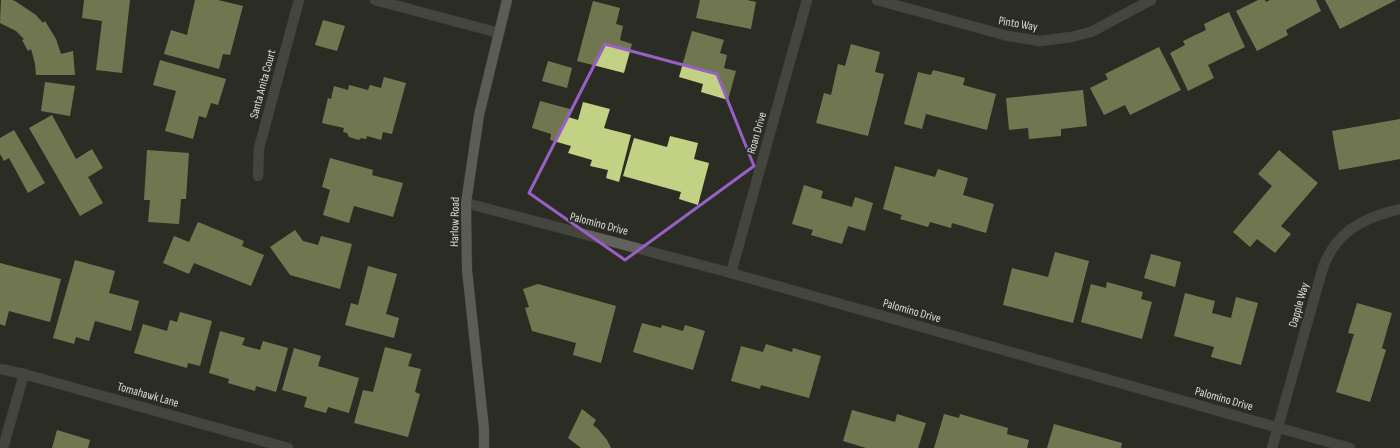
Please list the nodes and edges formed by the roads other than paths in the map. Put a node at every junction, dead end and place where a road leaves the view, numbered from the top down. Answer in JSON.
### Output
{"nodes":[{"id":1,"x":299,"y":0,"type":"edge"},
{"id":2,"x":375,"y":0,"type":"edge"},
{"id":3,"x":507,"y":0,"type":"edge"},
{"id":4,"x":807,"y":0,"type":"edge"},
{"id":5,"x":876,"y":0,"type":"edge"},
{"id":6,"x":1151,"y":0,"type":"edge"},
{"id":7,"x":499,"y":33,"type":"junction"},
{"id":8,"x":258,"y":176,"type":"dead end"},
{"id":9,"x":466,"y":203,"type":"junction"},
{"id":10,"x":1400,"y":209,"type":"edge"},
{"id":11,"x":731,"y":273,"type":"junction"},
{"id":12,"x":0,"y":369,"type":"edge"},
{"id":13,"x":24,"y":374,"type":"junction"},
{"id":14,"x":1278,"y":428,"type":"junction"},
{"id":15,"x":3,"y":448,"type":"edge"},
{"id":16,"x":288,"y":448,"type":"edge"},
{"id":17,"x":484,"y":448,"type":"edge"},
{"id":18,"x":1272,"y":448,"type":"edge"},
{"id":19,"x":1350,"y":448,"type":"edge"}],
"edges":[{"from":1,"to":8,"type":"street","name":"Santa Anita Court"},
{"from":2,"to":7,"type":"street"},
{"from":3,"to":7,"type":"main road","name":"Harlow Road"},
{"from":4,"to":11,"type":"street","name":"Roan Drive"},
{"from":5,"to":6,"type":"street","name":"Pinto Way"},
{"from":7,"to":9,"type":"main road","name":"Harlow Road"},
{"from":9,"to":11,"type":"street","name":"Palomino Drive"},
{"from":9,"to":17,"type":"main road","name":"Harlow Road"},
{"from":10,"to":14,"type":"street","name":"Dapple Way"},
{"from":11,"to":14,"type":"street","name":"Palomino Drive"},
{"from":12,"to":13,"type":"street","name":"Tomahawk Lane"},
{"from":13,"to":15,"type":"street"},
{"from":13,"to":16,"type":"street","name":"Tomahawk Lane"},
{"from":14,"to":18,"type":"street","name":"Dapple Way"},
{"from":14,"to":19,"type":"street","name":"Palomino Drive"}]}
